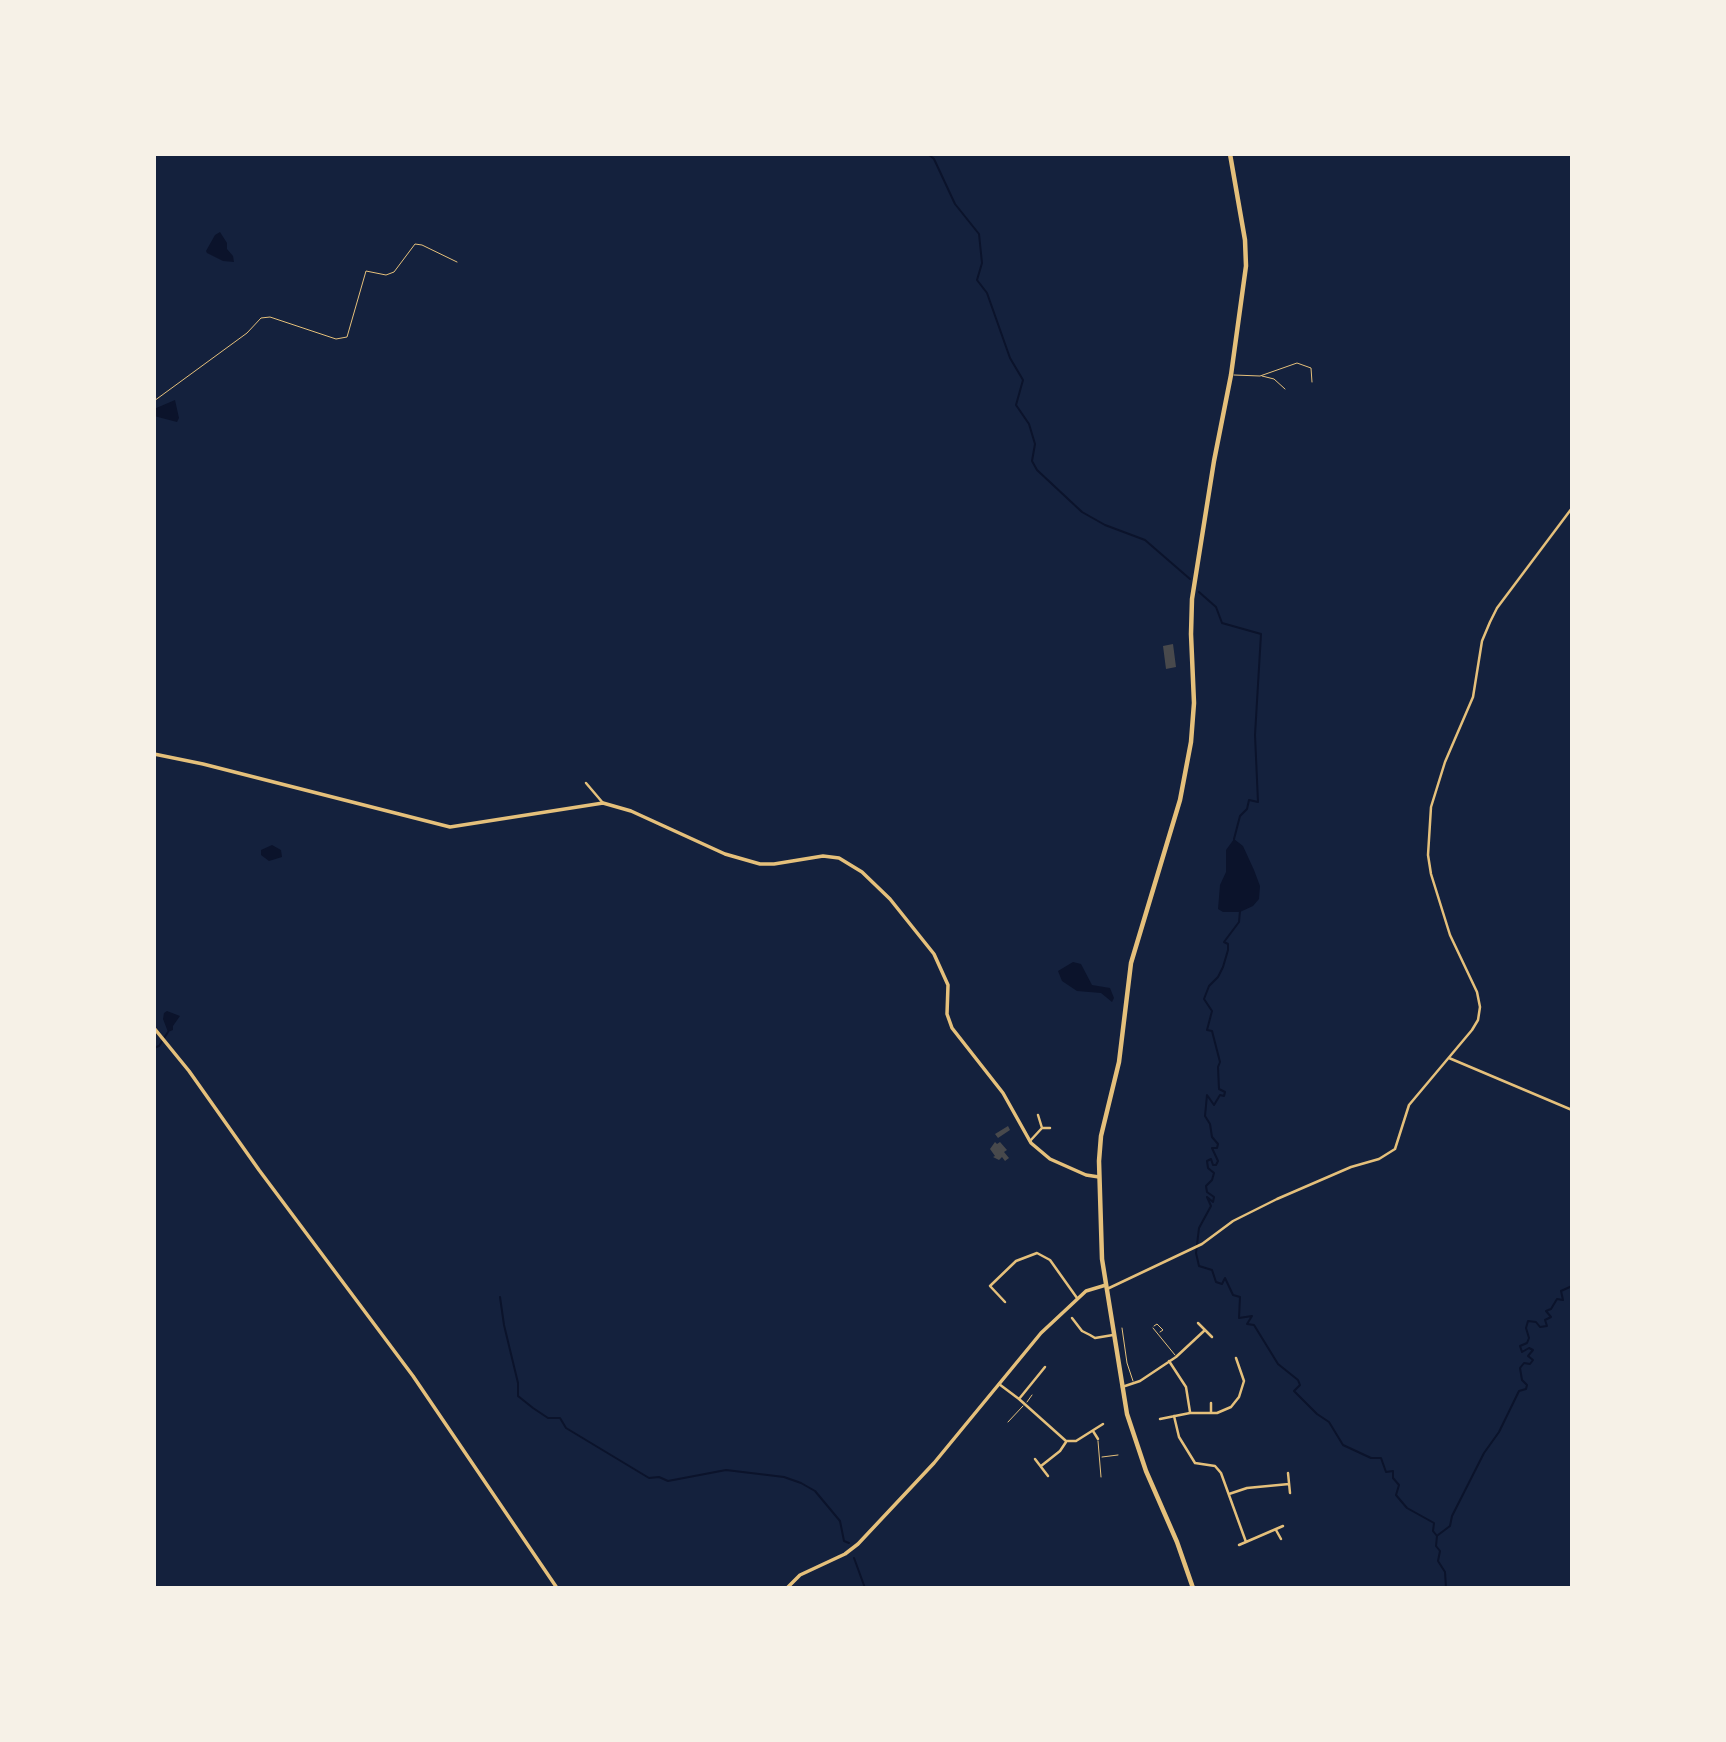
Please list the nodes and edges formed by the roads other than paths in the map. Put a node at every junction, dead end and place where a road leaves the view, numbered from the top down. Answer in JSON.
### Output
{"nodes":[{"id":1,"x":1230,"y":154,"type":"edge"},
{"id":2,"x":457,"y":262,"type":"dead end"},
{"id":3,"x":1231,"y":375,"type":"junction"},
{"id":4,"x":1259,"y":376,"type":"junction"},
{"id":5,"x":1312,"y":382,"type":"dead end"},
{"id":6,"x":1285,"y":389,"type":"dead end"},
{"id":7,"x":154,"y":401,"type":"edge"},
{"id":8,"x":1572,"y":508,"type":"edge"},
{"id":9,"x":154,"y":754,"type":"edge"},
{"id":10,"x":586,"y":783,"type":"dead end"},
{"id":11,"x":603,"y":803,"type":"junction"},
{"id":12,"x":154,"y":1028,"type":"edge"},
{"id":13,"x":1449,"y":1058,"type":"junction"},
{"id":14,"x":1572,"y":1110,"type":"edge"},
{"id":15,"x":1038,"y":1115,"type":"dead end"},
{"id":16,"x":1042,"y":1128,"type":"junction"},
{"id":17,"x":1050,"y":1128,"type":"dead end"},
{"id":18,"x":1030,"y":1141,"type":"junction"},
{"id":19,"x":1099,"y":1177,"type":"junction"},
{"id":20,"x":1106,"y":1287,"type":"junction"},
{"id":21,"x":1077,"y":1298,"type":"junction"},
{"id":22,"x":1005,"y":1302,"type":"dead end"},
{"id":23,"x":1072,"y":1318,"type":"dead end"},
{"id":24,"x":1198,"y":1323,"type":"dead end"},
{"id":25,"x":1122,"y":1328,"type":"dead end"},
{"id":26,"x":1205,"y":1330,"type":"junction"},
{"id":27,"x":1158,"y":1334,"type":"dead end"},
{"id":28,"x":1114,"y":1335,"type":"junction"},
{"id":29,"x":1212,"y":1337,"type":"dead end"},
{"id":30,"x":1176,"y":1357,"type":"junction"},
{"id":31,"x":1236,"y":1358,"type":"dead end"},
{"id":32,"x":1170,"y":1362,"type":"junction"},
{"id":33,"x":1045,"y":1367,"type":"dead end"},
{"id":34,"x":1251,"y":1380,"type":"dead end"},
{"id":35,"x":1244,"y":1381,"type":"junction"},
{"id":36,"x":1134,"y":1383,"type":"junction"},
{"id":37,"x":999,"y":1384,"type":"junction"},
{"id":38,"x":1122,"y":1387,"type":"junction"},
{"id":39,"x":1032,"y":1395,"type":"dead end"},
{"id":40,"x":1019,"y":1399,"type":"junction"},
{"id":41,"x":1211,"y":1403,"type":"dead end"},
{"id":42,"x":1025,"y":1404,"type":"junction"},
{"id":43,"x":1190,"y":1413,"type":"junction"},
{"id":44,"x":1211,"y":1413,"type":"junction"},
{"id":45,"x":1174,"y":1416,"type":"junction"},
{"id":46,"x":1160,"y":1419,"type":"dead end"},
{"id":47,"x":1008,"y":1422,"type":"dead end"},
{"id":48,"x":1103,"y":1424,"type":"dead end"},
{"id":49,"x":1093,"y":1431,"type":"junction"},
{"id":50,"x":1098,"y":1439,"type":"joint"},
{"id":51,"x":1066,"y":1441,"type":"junction"},
{"id":52,"x":1118,"y":1455,"type":"dead end"},
{"id":53,"x":1099,"y":1458,"type":"junction"},
{"id":54,"x":1035,"y":1459,"type":"dead end"},
{"id":55,"x":1041,"y":1466,"type":"junction"},
{"id":56,"x":1288,"y":1473,"type":"dead end"},
{"id":57,"x":1048,"y":1476,"type":"dead end"},
{"id":58,"x":1101,"y":1477,"type":"dead end"},
{"id":59,"x":1289,"y":1484,"type":"junction"},
{"id":60,"x":1290,"y":1493,"type":"dead end"},
{"id":61,"x":1228,"y":1494,"type":"junction"},
{"id":62,"x":1283,"y":1526,"type":"dead end"},
{"id":63,"x":1276,"y":1530,"type":"junction"},
{"id":64,"x":1281,"y":1539,"type":"dead end"},
{"id":65,"x":1246,"y":1542,"type":"junction"},
{"id":66,"x":1239,"y":1545,"type":"dead end"},
{"id":67,"x":557,"y":1588,"type":"edge"},
{"id":68,"x":787,"y":1588,"type":"edge"},
{"id":69,"x":1193,"y":1588,"type":"edge"}],
"edges":[{"from":1,"to":3,"type":"highway"},
{"from":2,"to":7,"type":"lane"},
{"from":3,"to":4,"type":"lane"},
{"from":3,"to":19,"type":"highway"},
{"from":4,"to":5,"type":"lane"},
{"from":4,"to":6,"type":"lane"},
{"from":8,"to":13,"type":"street"},
{"from":9,"to":11,"type":"street"},
{"from":10,"to":11,"type":"street"},
{"from":11,"to":18,"type":"street"},
{"from":12,"to":67,"type":"street"},
{"from":13,"to":14,"type":"street"},
{"from":13,"to":20,"type":"street"},
{"from":15,"to":16,"type":"street"},
{"from":16,"to":17,"type":"street"},
{"from":16,"to":18,"type":"street"},
{"from":18,"to":19,"type":"street"},
{"from":19,"to":20,"type":"highway"},
{"from":20,"to":21,"type":"street"},
{"from":20,"to":28,"type":"highway"},
{"from":21,"to":22,"type":"street"},
{"from":21,"to":37,"type":"street"},
{"from":23,"to":28,"type":"street"},
{"from":24,"to":26,"type":"street"},
{"from":25,"to":36,"type":"lane"},
{"from":26,"to":29,"type":"street"},
{"from":26,"to":30,"type":"street"},
{"from":27,"to":30,"type":"lane"},
{"from":28,"to":38,"type":"highway"},
{"from":30,"to":32,"type":"street"},
{"from":31,"to":35,"type":"street"},
{"from":32,"to":36,"type":"street"},
{"from":32,"to":43,"type":"street"},
{"from":33,"to":40,"type":"street"},
{"from":34,"to":35,"type":"street"},
{"from":35,"to":44,"type":"street"},
{"from":36,"to":38,"type":"street"},
{"from":37,"to":40,"type":"street"},
{"from":37,"to":68,"type":"street"},
{"from":38,"to":69,"type":"highway"},
{"from":39,"to":42,"type":"lane"},
{"from":40,"to":42,"type":"street"},
{"from":41,"to":44,"type":"street"},
{"from":42,"to":47,"type":"lane"},
{"from":42,"to":51,"type":"street"},
{"from":43,"to":44,"type":"street"},
{"from":43,"to":45,"type":"street"},
{"from":45,"to":46,"type":"street"},
{"from":45,"to":61,"type":"street"},
{"from":48,"to":49,"type":"street"},
{"from":49,"to":50,"type":"street"},
{"from":49,"to":51,"type":"street"},
{"from":50,"to":53,"type":"lane"},
{"from":51,"to":55,"type":"street"},
{"from":52,"to":53,"type":"lane"},
{"from":53,"to":58,"type":"lane"},
{"from":54,"to":55,"type":"street"},
{"from":55,"to":57,"type":"street"},
{"from":56,"to":59,"type":"street"},
{"from":59,"to":60,"type":"street"},
{"from":59,"to":61,"type":"street"},
{"from":61,"to":65,"type":"street"},
{"from":62,"to":63,"type":"street"},
{"from":63,"to":64,"type":"street"},
{"from":63,"to":65,"type":"street"},
{"from":65,"to":66,"type":"street"}]}
